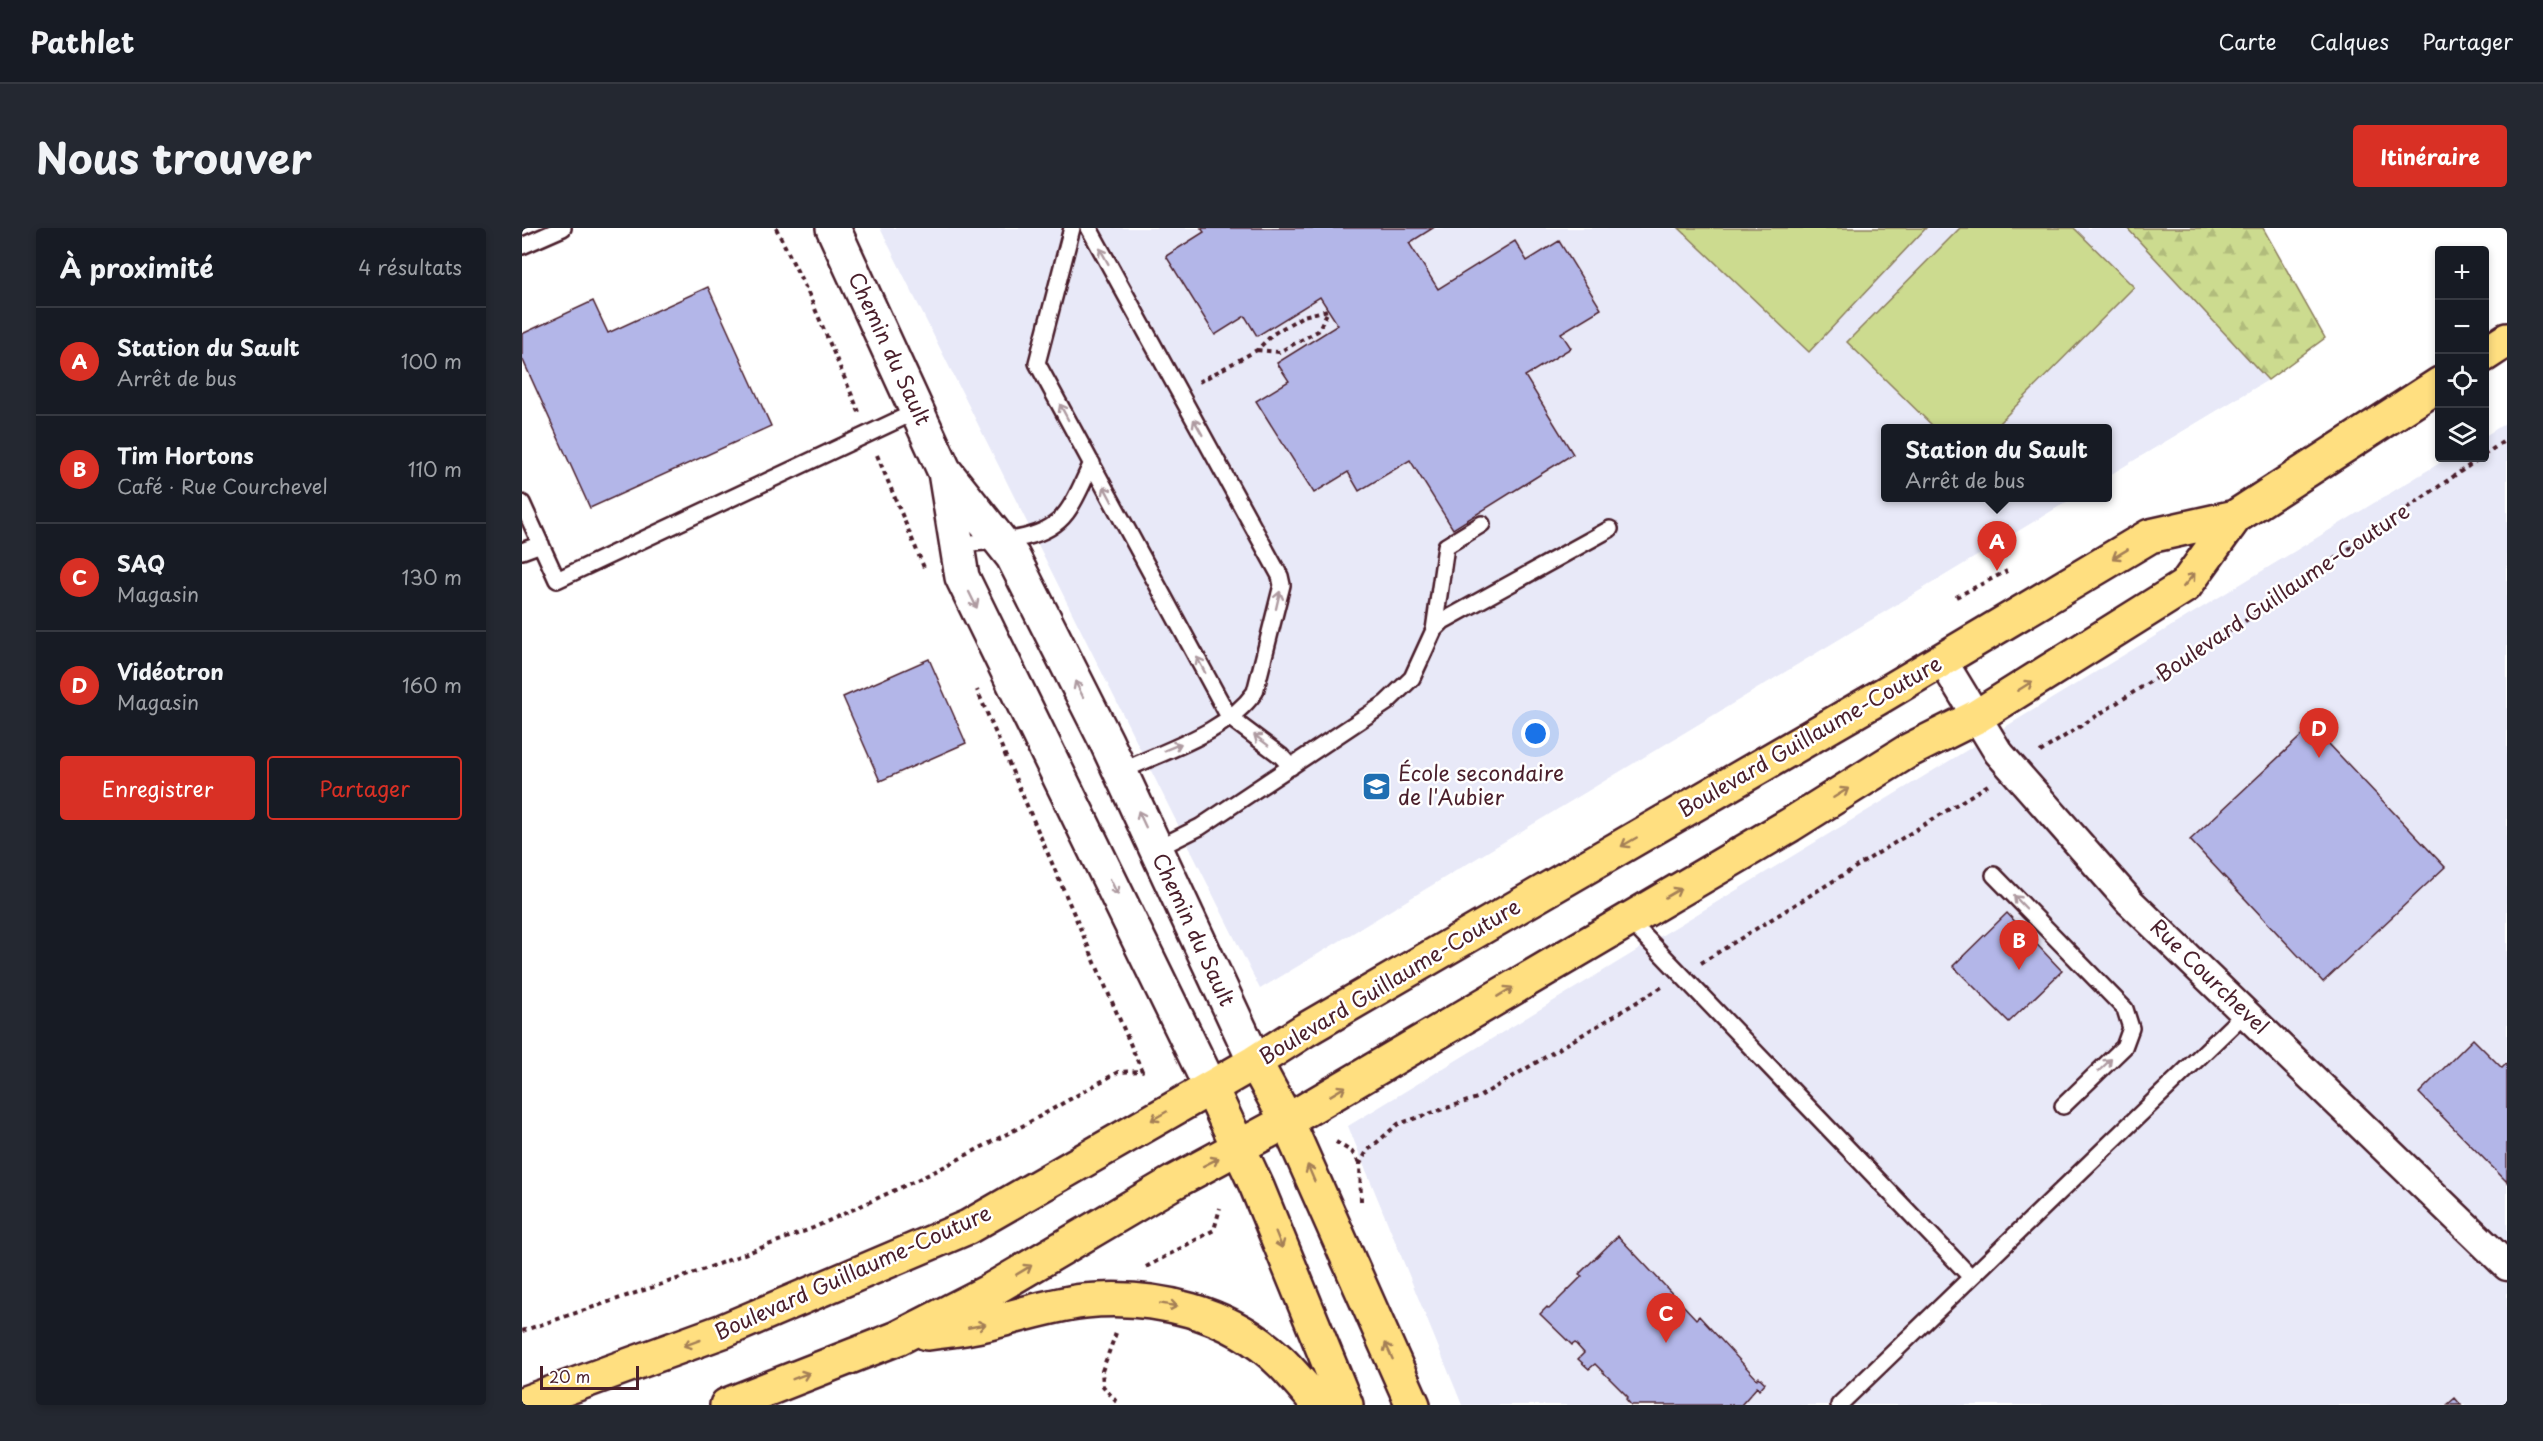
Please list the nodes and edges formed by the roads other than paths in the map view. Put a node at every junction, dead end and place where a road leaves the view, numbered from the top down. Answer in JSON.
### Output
{"nodes":[{"id":1,"x":563,"y":228,"type":"edge"},
{"id":2,"x":833,"y":228,"type":"edge"},
{"id":3,"x":1072,"y":228,"type":"edge"},
{"id":4,"x":1089,"y":228,"type":"edge"},
{"id":5,"x":522,"y":246,"type":"edge"},
{"id":6,"x":2507,"y":340,"type":"edge"},
{"id":7,"x":2486,"y":354,"type":"edge"},
{"id":8,"x":2435,"y":387,"type":"edge"},
{"id":9,"x":917,"y":411,"type":"junction"},
{"id":10,"x":1092,"y":463,"type":"junction"},
{"id":11,"x":944,"y":470,"type":"junction"},
{"id":12,"x":522,"y":503,"type":"edge"},
{"id":13,"x":2235,"y":517,"type":"junction"},
{"id":14,"x":1482,"y":524,"type":"dead end"},
{"id":15,"x":1611,"y":529,"type":"dead end"},
{"id":16,"x":1000,"y":540,"type":"junction"},
{"id":17,"x":541,"y":544,"type":"junction"},
{"id":18,"x":957,"y":544,"type":"junction"},
{"id":19,"x":522,"y":551,"type":"edge"},
{"id":20,"x":1434,"y":630,"type":"junction"},
{"id":21,"x":1942,"y":660,"type":"junction"},
{"id":22,"x":1229,"y":717,"type":"junction"},
{"id":23,"x":1976,"y":717,"type":"junction"},
{"id":24,"x":1291,"y":767,"type":"junction"},
{"id":25,"x":1120,"y":772,"type":"junction"},
{"id":26,"x":1156,"y":849,"type":"junction"},
{"id":27,"x":1994,"y":875,"type":"dead end"},
{"id":28,"x":1628,"y":919,"type":"junction"},
{"id":29,"x":2246,"y":1012,"type":"junction"},
{"id":30,"x":1255,"y":1062,"type":"junction"},
{"id":31,"x":1210,"y":1088,"type":"junction"},
{"id":32,"x":2063,"y":1106,"type":"dead end"},
{"id":33,"x":1287,"y":1121,"type":"junction"},
{"id":34,"x":1240,"y":1147,"type":"junction"},
{"id":35,"x":2507,"y":1266,"type":"edge"},
{"id":36,"x":1971,"y":1277,"type":"junction"},
{"id":37,"x":898,"y":1338,"type":"junction"},
{"id":38,"x":522,"y":1404,"type":"edge"},
{"id":39,"x":727,"y":1405,"type":"edge"},
{"id":40,"x":1318,"y":1405,"type":"edge"},
{"id":41,"x":1346,"y":1405,"type":"edge"},
{"id":42,"x":1413,"y":1405,"type":"edge"},
{"id":43,"x":1839,"y":1405,"type":"edge"}],
"edges":[{"from":1,"to":5,"type":"lane"},
{"from":2,"to":9,"type":"street","name":"Chemin du Sault"},
{"from":10,"to":3,"type":"lane","one_way":true},
{"from":22,"to":4,"type":"lane","one_way":true},
{"from":6,"to":7,"type":"main road"},
{"from":8,"to":13,"type":"main road","name":"Boulevard Guillaume-Couture"},
{"from":9,"to":11,"type":"street","name":"Chemin du Sault"},
{"from":9,"to":17,"type":"lane"},
{"from":10,"to":16,"type":"lane"},
{"from":22,"to":10,"type":"lane","one_way":true},
{"from":11,"to":16,"type":"street","name":"Chemin du Sault"},
{"from":11,"to":18,"type":"street","name":"Chemin du Sault"},
{"from":12,"to":17,"type":"lane"},
{"from":13,"to":21,"type":"main road","name":"Boulevard Guillaume-Couture","one_way":true},
{"from":23,"to":13,"type":"main road","name":"Boulevard Guillaume-Couture","one_way":true},
{"from":14,"to":20,"type":"lane"},
{"from":15,"to":20,"type":"lane"},
{"from":16,"to":18,"type":"lane"},
{"from":25,"to":16,"type":"street","name":"Chemin du Sault","one_way":true},
{"from":17,"to":19,"type":"lane"},
{"from":18,"to":31,"type":"street","name":"Chemin du Sault","one_way":true},
{"from":20,"to":24,"type":"lane"},
{"from":21,"to":23,"type":"street","name":"Rue Courchevel"},
{"from":21,"to":30,"type":"main road","name":"Boulevard Guillaume-Couture","one_way":true},
{"from":24,"to":22,"type":"lane","one_way":true},
{"from":25,"to":22,"type":"lane","one_way":true},
{"from":28,"to":23,"type":"main road","name":"Boulevard Guillaume-Couture","one_way":true},
{"from":23,"to":29,"type":"street","name":"Rue Courchevel"},
{"from":24,"to":26,"type":"lane"},
{"from":26,"to":25,"type":"street","name":"Chemin du Sault","one_way":true},
{"from":26,"to":30,"type":"street","name":"Chemin du Sault"},
{"from":32,"to":27,"type":"lane","one_way":true},
{"from":33,"to":28,"type":"main road","name":"Boulevard Guillaume-Couture","one_way":true},
{"from":28,"to":36,"type":"lane"},
{"from":29,"to":35,"type":"street","name":"Rue Courchevel"},
{"from":29,"to":36,"type":"lane"},
{"from":30,"to":31,"type":"main road","name":"Boulevard Guillaume-Couture"},
{"from":30,"to":33,"type":"main road","name":"Chemin du Sault"},
{"from":31,"to":34,"type":"main road","name":"Chemin du Sault"},
{"from":31,"to":38,"type":"main road","name":"Boulevard Guillaume-Couture","one_way":true},
{"from":33,"to":34,"type":"main road","name":"Boulevard Guillaume-Couture"},
{"from":42,"to":33,"type":"main road","name":"Chemin du Sault","one_way":true},
{"from":37,"to":34,"type":"main road","name":"Boulevard Guillaume-Couture","one_way":true},
{"from":34,"to":41,"type":"main road","name":"Chemin du Sault","one_way":true},
{"from":36,"to":43,"type":"lane"},
{"from":39,"to":37,"type":"main road","name":"Boulevard Guillaume-Couture","one_way":true},
{"from":37,"to":40,"type":"main road","one_way":true}]}
